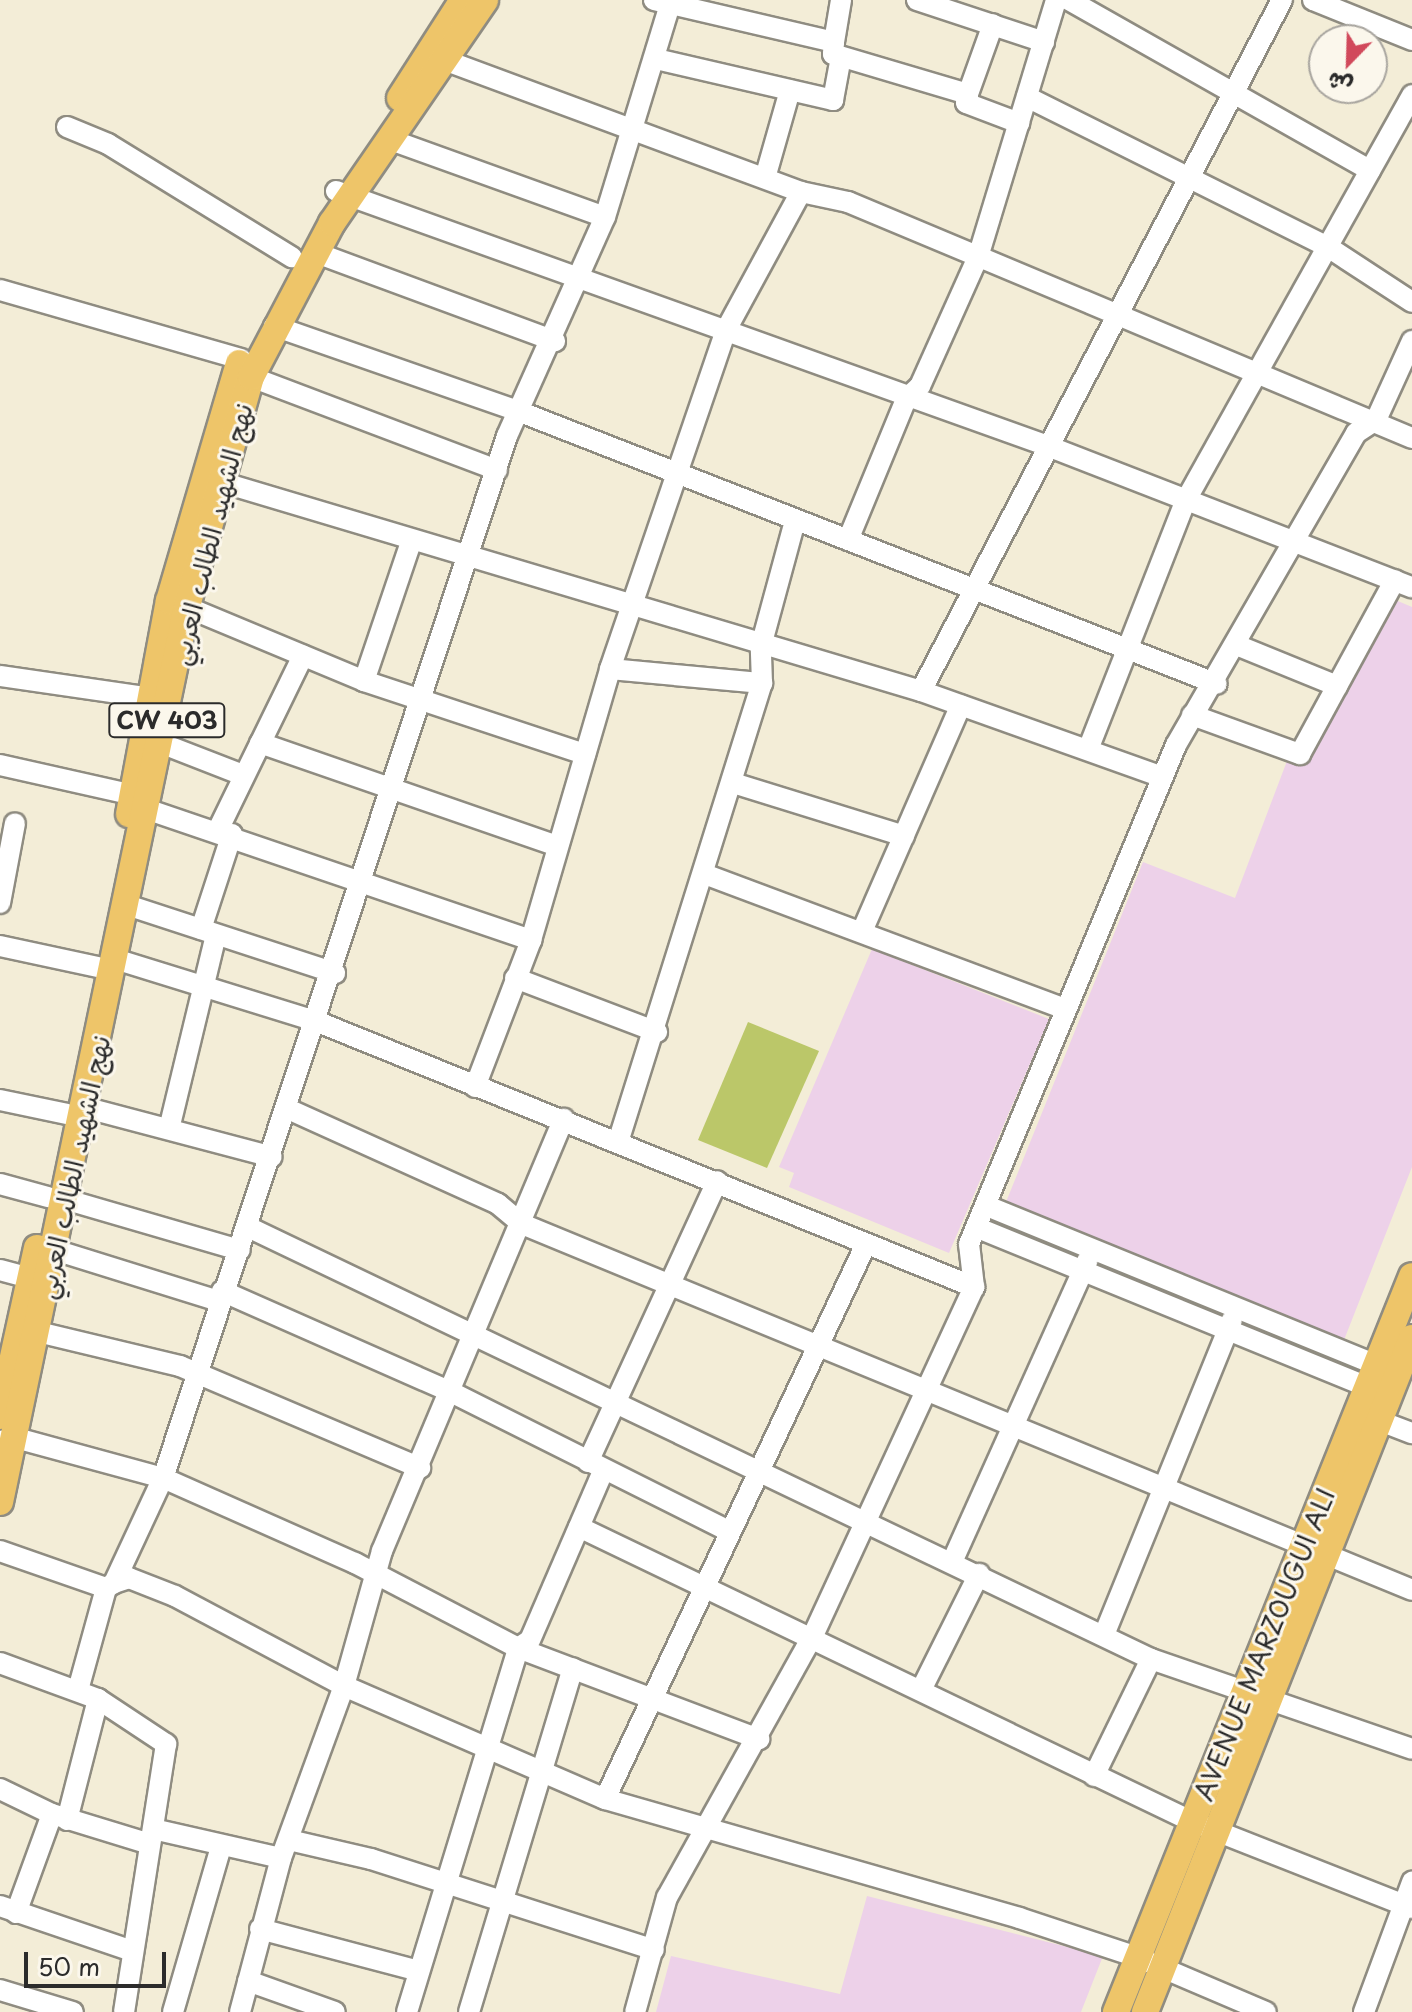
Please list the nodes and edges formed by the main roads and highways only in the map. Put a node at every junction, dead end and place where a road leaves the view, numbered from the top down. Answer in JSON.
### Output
{"nodes":[{"id":1,"x":463,"y":0,"type":"edge"},
{"id":2,"x":485,"y":0,"type":"edge"},
{"id":3,"x":343,"y":194,"type":"junction"},
{"id":4,"x":303,"y":254,"type":"junction"},
{"id":5,"x":246,"y":368,"type":"junction"},
{"id":6,"x":178,"y":604,"type":"junction"},
{"id":7,"x":141,"y":802,"type":"junction"},
{"id":8,"x":106,"y":963,"type":"junction"},
{"id":9,"x":46,"y":1248,"type":"junction"},
{"id":10,"x":1412,"y":1276,"type":"edge"},
{"id":11,"x":1412,"y":1338,"type":"edge"},
{"id":12,"x":1381,"y":1375,"type":"junction"},
{"id":13,"x":4,"y":1383,"type":"edge"},
{"id":14,"x":0,"y":1416,"type":"edge"},
{"id":15,"x":8,"y":1440,"type":"edge"},
{"id":16,"x":0,"y":1502,"type":"edge"},
{"id":17,"x":1316,"y":1553,"type":"junction"},
{"id":18,"x":1257,"y":1693,"type":"junction"},
{"id":19,"x":1116,"y":2012,"type":"edge"},
{"id":20,"x":1145,"y":2012,"type":"edge"}],
"edges":[{"from":1,"to":3,"type":"main road","name":"نهج الشهيد الطالب العربي","number":"CW 403"},
{"from":2,"to":3,"type":"main road","name":"نهج الشهيد الطالب العربي","number":"CW 403"},
{"from":3,"to":4,"type":"main road","name":"نهج الشهيد الطالب العربي","number":"CW 403"},
{"from":4,"to":5,"type":"main road","name":"نهج الشهيد الطالب العربي","number":"CW 403"},
{"from":4,"to":5,"type":"main road","name":"نهج الشهيد الطالب العربي","number":"CW 403"},
{"from":5,"to":6,"type":"main road","name":"نهج الشهيد الطالب العربي","number":"CW 403"},
{"from":5,"to":6,"type":"main road","name":"نهج الشهيد الطالب العربي","number":"CW 403"},
{"from":6,"to":7,"type":"main road","name":"نهج الشهيد الطالب العربي","number":"CW 403"},
{"from":6,"to":7,"type":"main road","name":"نهج الشهيد الطالب العربي","number":"CW 403"},
{"from":7,"to":8,"type":"main road","name":"نهج الشهيد الطالب العربي","number":"CW 403"},
{"from":7,"to":8,"type":"main road","name":"نهج الشهيد الطالب العربي","number":"CW 403"},
{"from":8,"to":9,"type":"main road","name":"نهج الشهيد الطالب العربي","number":"CW 403"},
{"from":9,"to":13,"type":"main road","name":"نهج الشهيد الطالب العربي","number":"CW 403"},
{"from":9,"to":15,"type":"main road","name":"نهج الشهيد الطالب العربي","number":"CW 403"},
{"from":10,"to":12,"type":"main road","name":"AVENUE MARZOUGUI ALI"},
{"from":11,"to":12,"type":"main road","name":"AVENUE MARZOUGUI ALI"},
{"from":12,"to":17,"type":"main road","name":"AVENUE MARZOUGUI ALI"},
{"from":12,"to":17,"type":"main road","name":"AVENUE MARZOUGUI ALI"},
{"from":13,"to":14,"type":"main road","name":"نهج الشهيد الطالب العربي","number":"CW 403"},
{"from":15,"to":16,"type":"main road","name":"نهج الشهيد الطالب العربي","number":"CW 403"},
{"from":17,"to":18,"type":"main road","name":"AVENUE MARZOUGUI ALI"},
{"from":18,"to":19,"type":"main road","name":"AVENUE MARZOUGUI ALI"},
{"from":18,"to":20,"type":"main road","name":"AVENUE MARZOUGUI ALI"}]}
